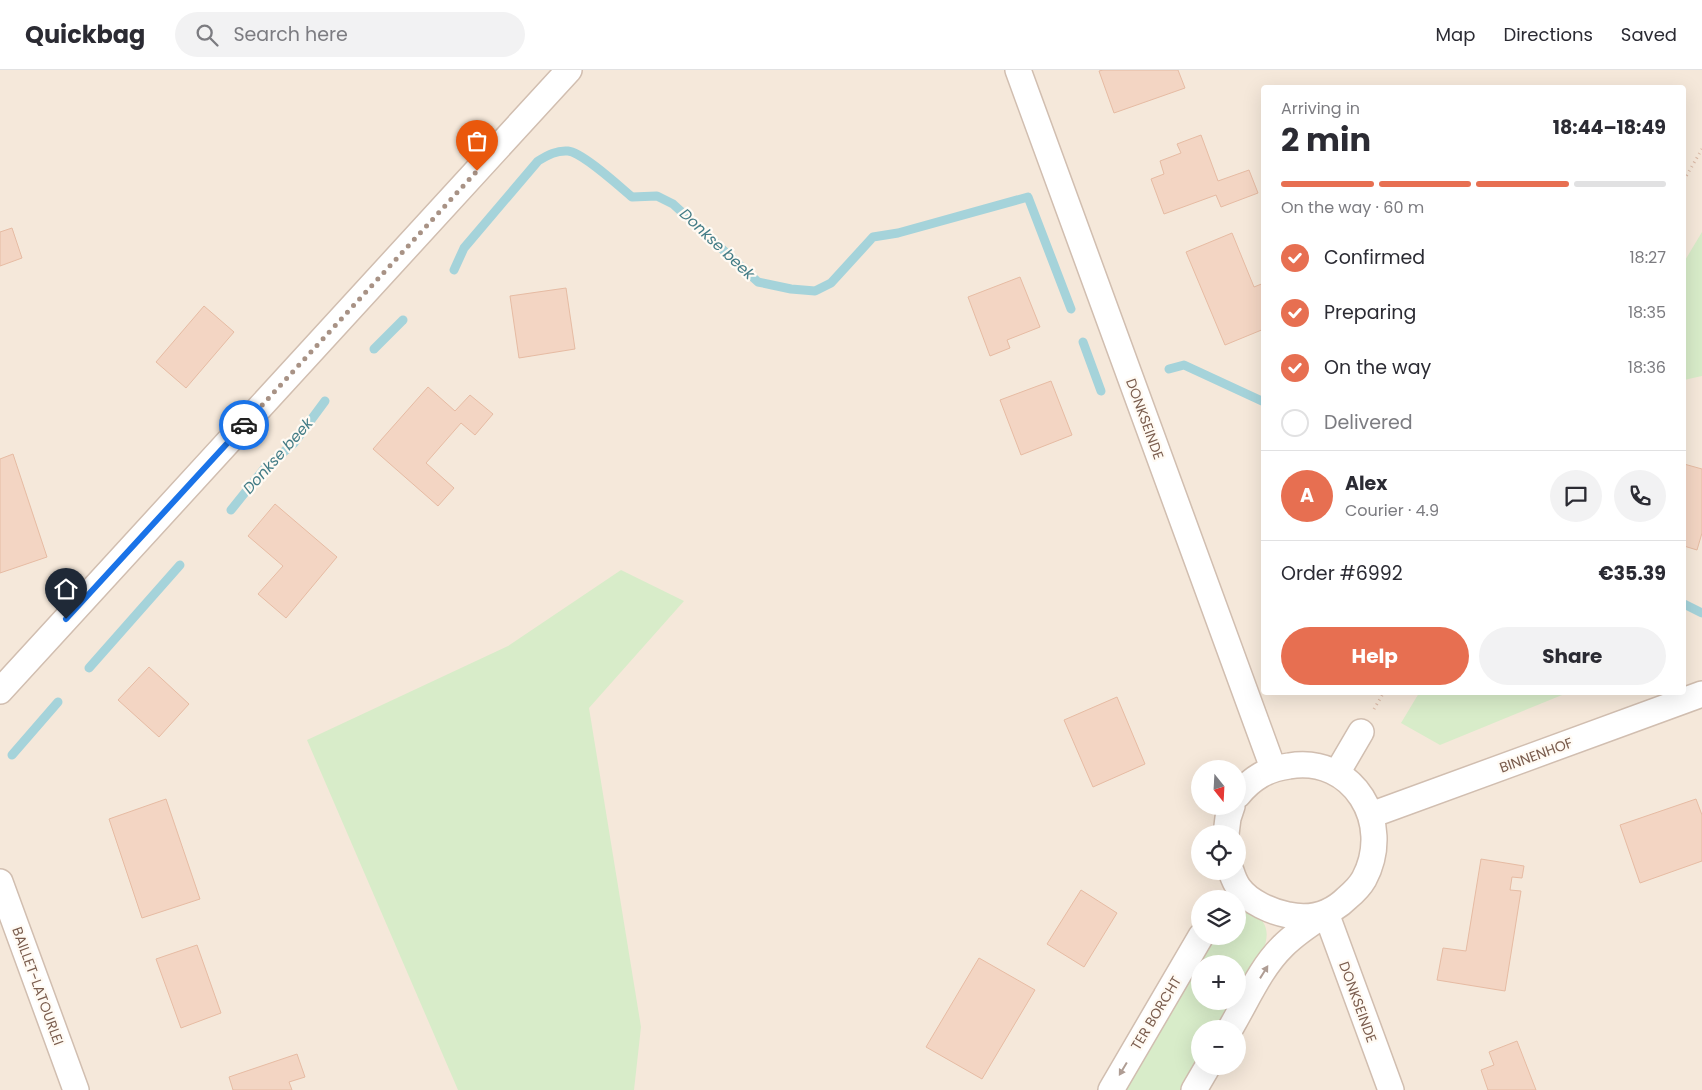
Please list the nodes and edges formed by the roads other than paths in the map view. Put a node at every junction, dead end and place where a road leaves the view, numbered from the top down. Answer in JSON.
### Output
{"nodes":[{"id":1,"x":569,"y":70,"type":"edge"},
{"id":2,"x":1018,"y":70,"type":"edge"},
{"id":3,"x":0,"y":691,"type":"edge"},
{"id":4,"x":1702,"y":694,"type":"edge"},
{"id":5,"x":1361,"y":732,"type":"dead end"},
{"id":6,"x":1273,"y":768,"type":"junction"},
{"id":7,"x":1337,"y":773,"type":"junction"},
{"id":8,"x":1246,"y":787,"type":"edge"},
{"id":9,"x":1371,"y":815,"type":"junction"},
{"id":10,"x":1235,"y":880,"type":"edge"},
{"id":11,"x":0,"y":882,"type":"edge"},
{"id":12,"x":1326,"y":913,"type":"junction"},
{"id":13,"x":1196,"y":945,"type":"edge"},
{"id":14,"x":1235,"y":1020,"type":"edge"},
{"id":15,"x":1203,"y":1075,"type":"edge"},
{"id":16,"x":76,"y":1090,"type":"edge"},
{"id":17,"x":1110,"y":1090,"type":"edge"},
{"id":18,"x":1194,"y":1090,"type":"edge"},
{"id":19,"x":1390,"y":1090,"type":"edge"}],
"edges":[{"from":1,"to":3,"type":"street"},
{"from":2,"to":6,"type":"street","name":"DONKSEINDE"},
{"from":4,"to":9,"type":"street","name":"BINNENHOF"},
{"from":5,"to":7,"type":"street"},
{"from":6,"to":7,"type":"street"},
{"from":6,"to":8,"type":"street"},
{"from":7,"to":9,"type":"street"},
{"from":9,"to":12,"type":"street"},
{"from":10,"to":12,"type":"street"},
{"from":11,"to":16,"type":"street","name":"BAILLET-LATOURLEI"},
{"from":14,"to":12,"type":"street","one_way":true},
{"from":12,"to":19,"type":"street","name":"DONKSEINDE"},
{"from":13,"to":17,"type":"street","name":"TER BORCHT","one_way":true},
{"from":15,"to":18,"type":"street"}]}
